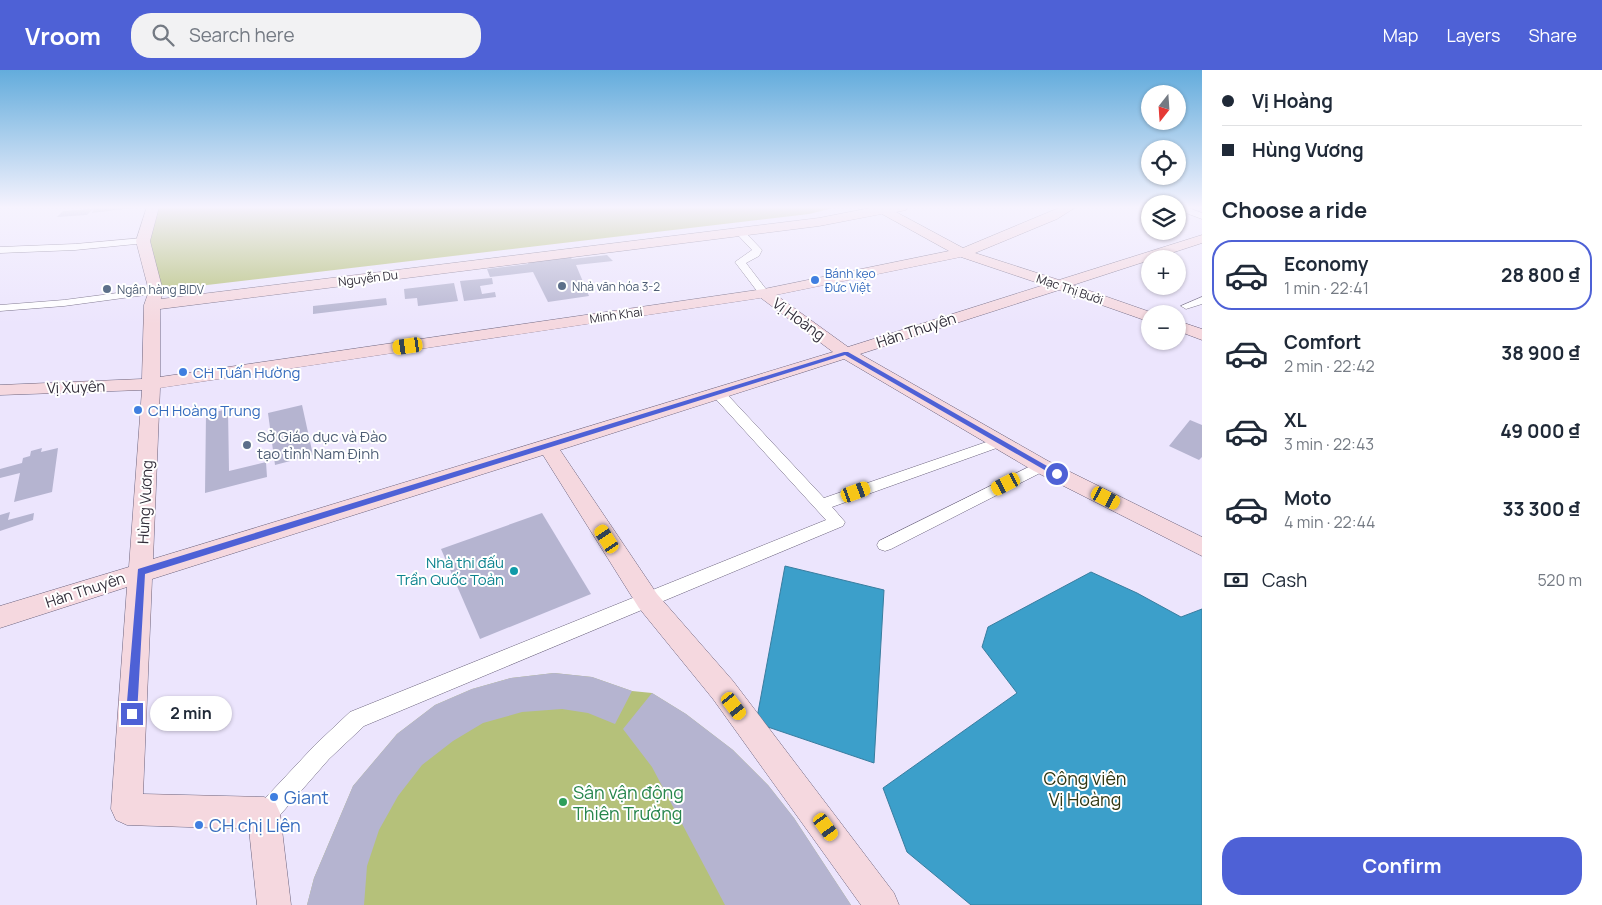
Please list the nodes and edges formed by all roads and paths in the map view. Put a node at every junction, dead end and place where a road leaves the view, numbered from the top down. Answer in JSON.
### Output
{"nodes":[{"id":1,"x":95,"y":246,"type":"edge"},
{"id":2,"x":144,"y":246,"type":"edge"},
{"id":3,"x":560,"y":246,"type":"edge"},
{"id":4,"x":616,"y":246,"type":"edge"},
{"id":5,"x":752,"y":246,"type":"edge"},
{"id":6,"x":949,"y":246,"type":"edge"},
{"id":7,"x":979,"y":246,"type":"edge"},
{"id":8,"x":1180,"y":246,"type":"edge"},
{"id":9,"x":0,"y":250,"type":"edge"},
{"id":10,"x":962,"y":253,"type":"junction"},
{"id":11,"x":1058,"y":284,"type":"junction"},
{"id":12,"x":764,"y":294,"type":"junction"},
{"id":13,"x":154,"y":298,"type":"junction"},
{"id":14,"x":1202,"y":300,"type":"edge"},
{"id":15,"x":1186,"y":306,"type":"dead end"},
{"id":16,"x":0,"y":308,"type":"edge"},
{"id":17,"x":1141,"y":314,"type":"edge"},
{"id":18,"x":1186,"y":329,"type":"edge"},
{"id":19,"x":1202,"y":335,"type":"edge"},
{"id":20,"x":846,"y":353,"type":"junction"},
{"id":21,"x":151,"y":384,"type":"junction"},
{"id":22,"x":0,"y":390,"type":"edge"},
{"id":23,"x":718,"y":393,"type":"junction"},
{"id":24,"x":1000,"y":442,"type":"junction"},
{"id":25,"x":547,"y":446,"type":"junction"},
{"id":26,"x":1041,"y":466,"type":"junction"},
{"id":27,"x":821,"y":505,"type":"junction"},
{"id":28,"x":884,"y":545,"type":"dead end"},
{"id":29,"x":1202,"y":547,"type":"edge"},
{"id":30,"x":141,"y":572,"type":"junction"},
{"id":31,"x":648,"y":601,"type":"junction"},
{"id":32,"x":0,"y":617,"type":"edge"},
{"id":33,"x":264,"y":815,"type":"junction"},
{"id":34,"x":274,"y":905,"type":"edge"},
{"id":35,"x":882,"y":905,"type":"edge"}],
"edges":[{"from":1,"to":9,"type":"street"},
{"from":2,"to":13,"type":"street","name":"Hùng Vương"},
{"from":3,"to":13,"type":"street","name":"Nguyễn Du"},
{"from":4,"to":13,"type":"street","name":"Nguyễn Du"},
{"from":5,"to":12,"type":"street","name":"Vị Hoàng"},
{"from":6,"to":10,"type":"street","name":"Mạc Thị Bưởi"},
{"from":7,"to":10,"type":"street","name":"Minh Khai"},
{"from":8,"to":11,"type":"street","name":"Hàn Thuyên"},
{"from":10,"to":11,"type":"street","name":"Mạc Thị Bưởi"},
{"from":10,"to":12,"type":"street","name":"Minh Khai"},
{"from":11,"to":17,"type":"street","name":"Mạc Thị Bưởi"},
{"from":11,"to":20,"type":"street","name":"Hàn Thuyên"},
{"from":12,"to":20,"type":"street","name":"Vị Hoàng"},
{"from":12,"to":21,"type":"street","name":"Minh Khai"},
{"from":13,"to":16,"type":"street"},
{"from":13,"to":21,"type":"street","name":"Hùng Vương"},
{"from":14,"to":15,"type":"street"},
{"from":18,"to":19,"type":"street"},
{"from":20,"to":23,"type":"street","name":"Hàn Thuyên"},
{"from":20,"to":24,"type":"street","name":"Vị Hoàng"},
{"from":21,"to":22,"type":"street","name":"Vị Xuyên"},
{"from":21,"to":30,"type":"street","name":"Hùng Vương"},
{"from":23,"to":25,"type":"street","name":"Hàn Thuyên"},
{"from":23,"to":27,"type":"street"},
{"from":24,"to":26,"type":"street","name":"Vị Hoàng"},
{"from":24,"to":27,"type":"street"},
{"from":25,"to":30,"type":"street","name":"Hàn Thuyên"},
{"from":25,"to":31,"type":"street"},
{"from":26,"to":28,"type":"street"},
{"from":26,"to":29,"type":"street","name":"Vị Hoàng"},
{"from":27,"to":31,"type":"street"},
{"from":30,"to":32,"type":"street","name":"Hàn Thuyên"},
{"from":30,"to":33,"type":"street","name":"Hùng Vương"},
{"from":31,"to":33,"type":"street"},
{"from":31,"to":35,"type":"street"},
{"from":33,"to":34,"type":"street"}]}
